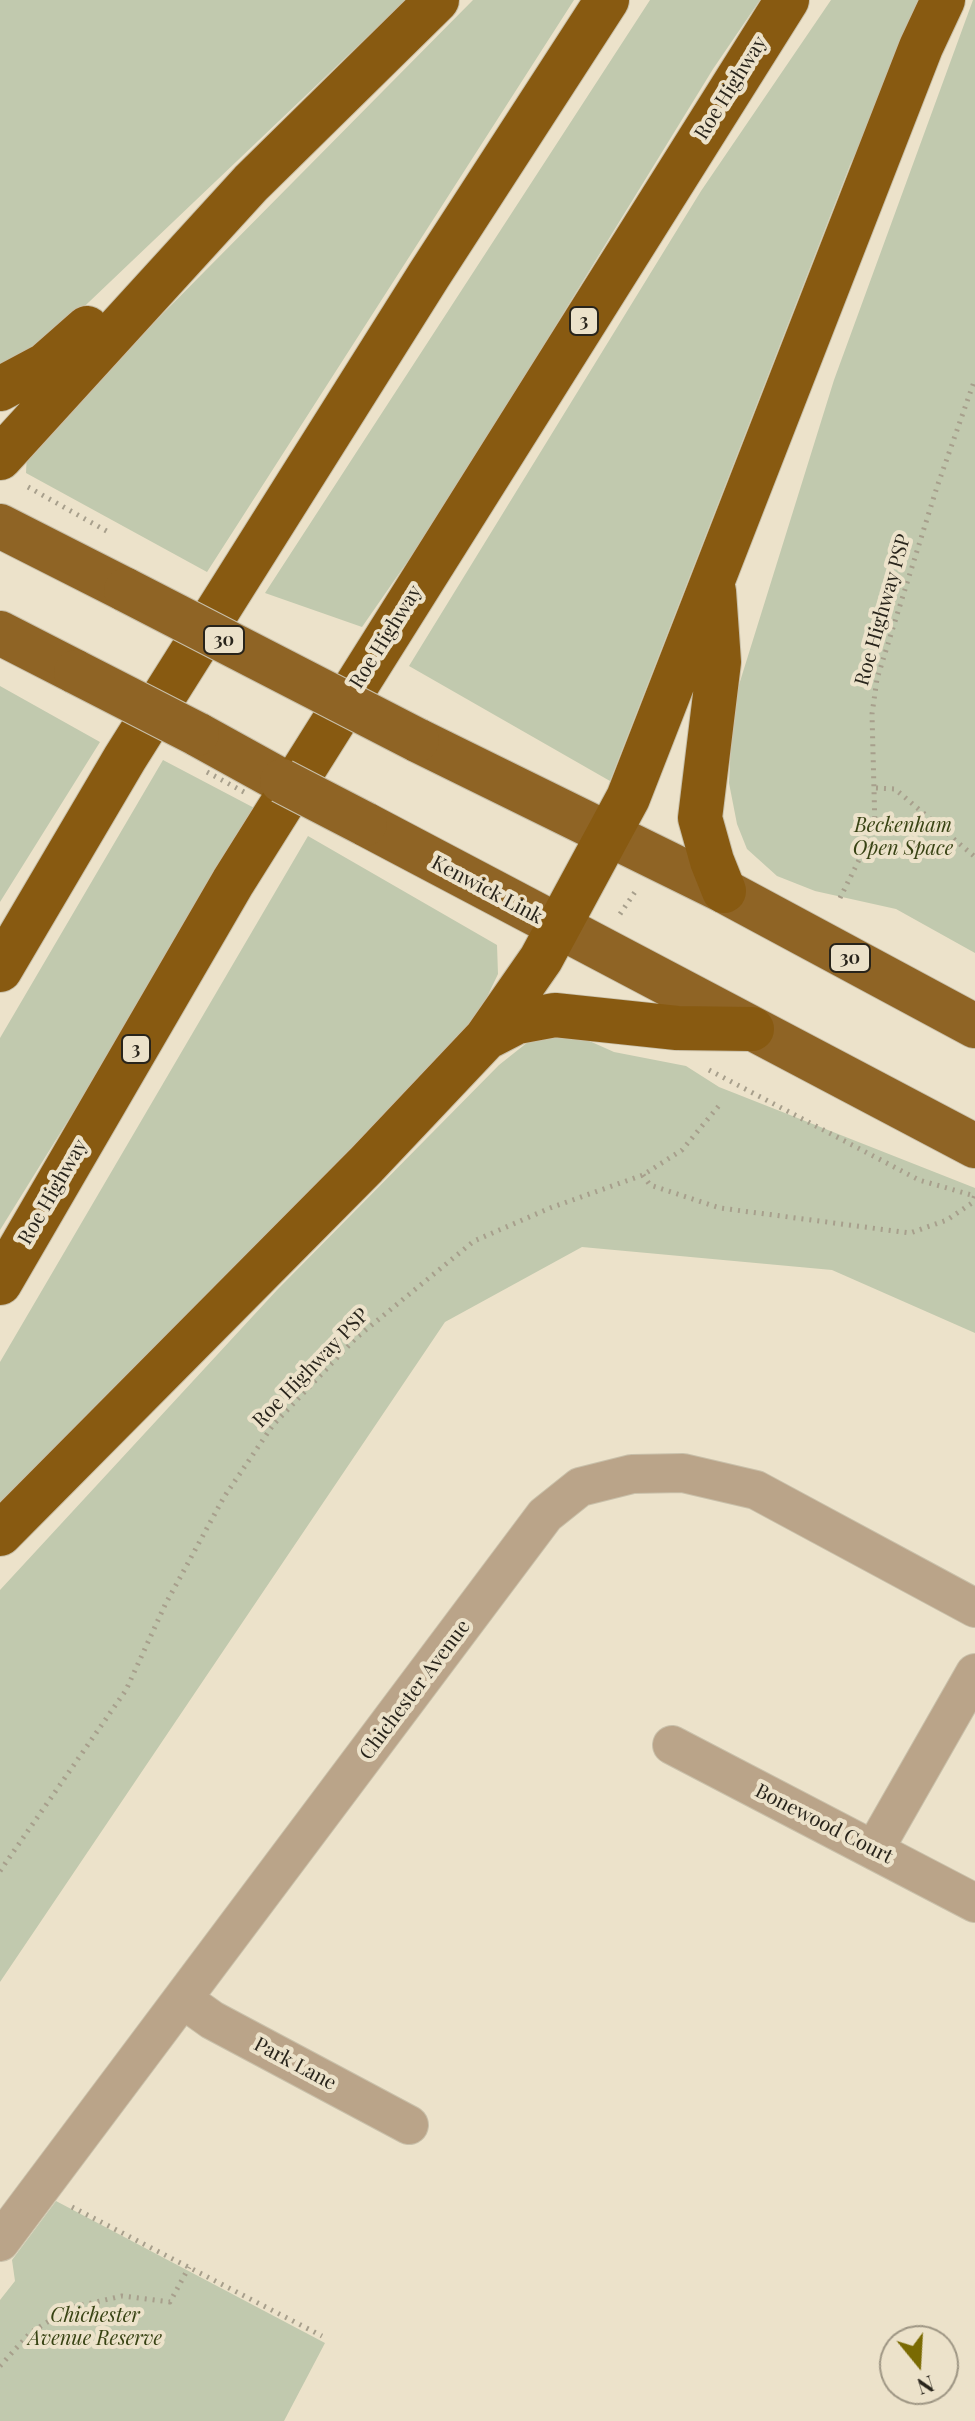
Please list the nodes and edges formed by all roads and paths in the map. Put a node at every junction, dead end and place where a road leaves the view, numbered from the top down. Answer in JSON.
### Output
{"nodes":[{"id":1,"x":437,"y":0,"type":"edge"},
{"id":2,"x":607,"y":0,"type":"edge"},
{"id":3,"x":787,"y":0,"type":"edge"},
{"id":4,"x":943,"y":0,"type":"edge"},
{"id":5,"x":251,"y":183,"type":"junction"},
{"id":6,"x":975,"y":379,"type":"edge"},
{"id":7,"x":0,"y":389,"type":"edge"},
{"id":8,"x":13,"y":472,"type":"edge"},
{"id":9,"x":0,"y":526,"type":"edge"},
{"id":10,"x":123,"y":540,"type":"dead end"},
{"id":11,"x":713,"y":581,"type":"junction"},
{"id":12,"x":0,"y":633,"type":"edge"},
{"id":13,"x":876,"y":788,"type":"junction"},
{"id":14,"x":609,"y":837,"type":"junction"},
{"id":15,"x":975,"y":857,"type":"edge"},
{"id":16,"x":642,"y":882,"type":"dead end"},
{"id":17,"x":724,"y":891,"type":"junction"},
{"id":18,"x":840,"y":898,"type":"dead end"},
{"id":19,"x":613,"y":923,"type":"dead end"},
{"id":20,"x":559,"y":928,"type":"junction"},
{"id":21,"x":0,"y":970,"type":"edge"},
{"id":22,"x":975,"y":1026,"type":"edge"},
{"id":23,"x":752,"y":1029,"type":"junction"},
{"id":24,"x":486,"y":1038,"type":"junction"},
{"id":25,"x":707,"y":1069,"type":"dead end"},
{"id":26,"x":722,"y":1102,"type":"dead end"},
{"id":27,"x":975,"y":1146,"type":"edge"},
{"id":28,"x":643,"y":1175,"type":"junction"},
{"id":29,"x":975,"y":1196,"type":"edge"},
{"id":30,"x":0,"y":1283,"type":"edge"},
{"id":31,"x":0,"y":1534,"type":"edge"},
{"id":32,"x":975,"y":1608,"type":"edge"},
{"id":33,"x":975,"y":1673,"type":"edge"},
{"id":34,"x":672,"y":1745,"type":"dead end"},
{"id":35,"x":874,"y":1850,"type":"junction"},
{"id":36,"x":0,"y":1871,"type":"edge"},
{"id":37,"x":975,"y":1903,"type":"edge"},
{"id":38,"x":184,"y":2000,"type":"junction"},
{"id":39,"x":409,"y":2125,"type":"dead end"},
{"id":40,"x":72,"y":2207,"type":"dead end"},
{"id":41,"x":0,"y":2242,"type":"edge"},
{"id":42,"x":189,"y":2267,"type":"junction"},
{"id":43,"x":322,"y":2336,"type":"dead end"},
{"id":44,"x":0,"y":2366,"type":"edge"}],
"edges":[{"from":1,"to":5,"type":"highway"},
{"from":2,"to":21,"type":"highway"},
{"from":3,"to":30,"type":"highway","name":"Roe Highway","number":"3"},
{"from":4,"to":11,"type":"highway"},
{"from":5,"to":7,"type":"highway"},
{"from":5,"to":8,"type":"highway"},
{"from":6,"to":13,"type":"path","name":"Roe Highway PSP"},
{"from":8,"to":10,"type":"path"},
{"from":9,"to":14,"type":"highway","number":"30","bridge":true},
{"from":11,"to":14,"type":"highway"},
{"from":11,"to":17,"type":"highway"},
{"from":12,"to":20,"type":"highway","name":"Kenwick Link","bridge":true},
{"from":13,"to":15,"type":"path"},
{"from":13,"to":18,"type":"path","name":"Roe Highway PSP"},
{"from":14,"to":17,"type":"highway","number":"30"},
{"from":14,"to":20,"type":"highway"},
{"from":16,"to":19,"type":"path"},
{"from":17,"to":22,"type":"highway","number":"30"},
{"from":20,"to":23,"type":"highway","name":"Kenwick Link"},
{"from":20,"to":24,"type":"highway"},
{"from":23,"to":24,"type":"highway"},
{"from":23,"to":27,"type":"highway","name":"Kenwick Link"},
{"from":24,"to":31,"type":"highway"},
{"from":25,"to":29,"type":"path"},
{"from":26,"to":28,"type":"path","name":"Roe Highway PSP"},
{"from":28,"to":29,"type":"path"},
{"from":28,"to":36,"type":"path","name":"Roe Highway PSP"},
{"from":32,"to":38,"type":"street","name":"Chichester Avenue"},
{"from":33,"to":35,"type":"street"},
{"from":34,"to":35,"type":"street","name":"Bonewood Court"},
{"from":35,"to":37,"type":"street","name":"Bonewood Court"},
{"from":38,"to":39,"type":"street","name":"Park Lane"},
{"from":38,"to":41,"type":"street","name":"Chichester Avenue"},
{"from":40,"to":42,"type":"path"},
{"from":42,"to":43,"type":"path"},
{"from":42,"to":44,"type":"path"}]}
